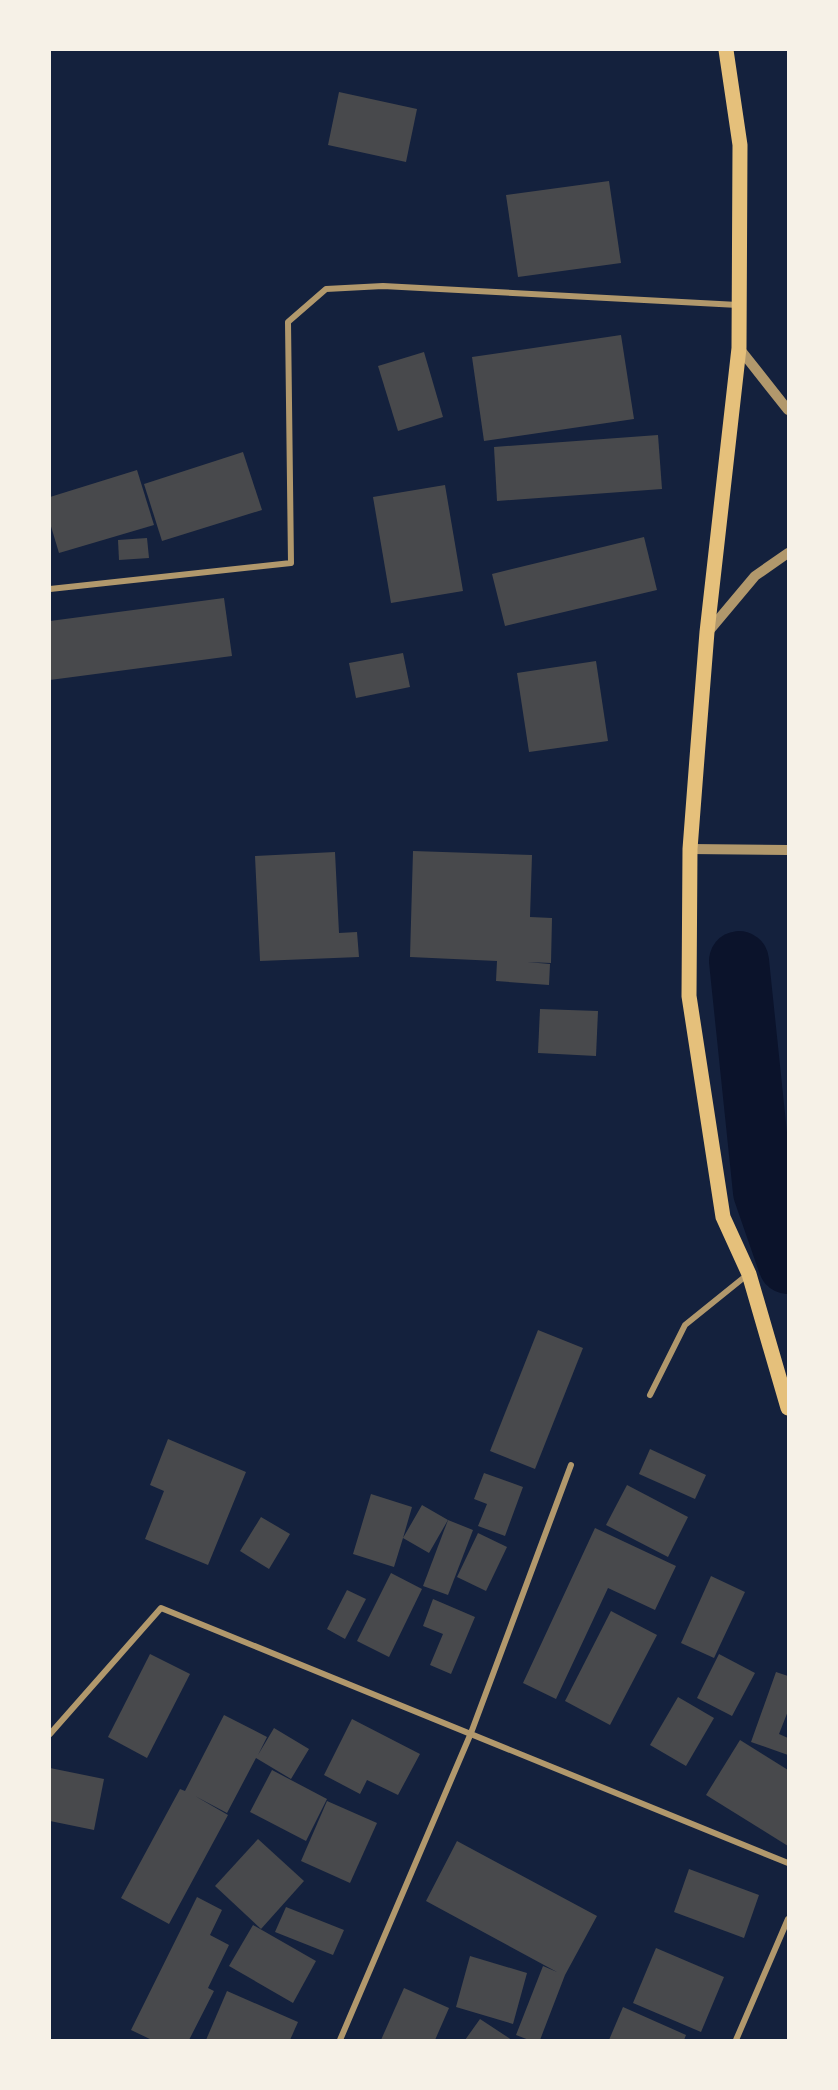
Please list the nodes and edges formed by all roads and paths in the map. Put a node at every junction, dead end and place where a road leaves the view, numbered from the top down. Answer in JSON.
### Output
{"nodes":[{"id":1,"x":726,"y":50,"type":"edge"},
{"id":2,"x":739,"y":305,"type":"junction"},
{"id":3,"x":739,"y":348,"type":"junction"},
{"id":4,"x":789,"y":410,"type":"edge"},
{"id":5,"x":789,"y":553,"type":"edge"},
{"id":6,"x":50,"y":590,"type":"edge"},
{"id":7,"x":707,"y":632,"type":"junction"},
{"id":8,"x":690,"y":849,"type":"junction"},
{"id":9,"x":789,"y":850,"type":"edge"},
{"id":10,"x":749,"y":1274,"type":"junction"},
{"id":11,"x":650,"y":1395,"type":"dead end"},
{"id":12,"x":789,"y":1408,"type":"edge"},
{"id":13,"x":571,"y":1465,"type":"dead end"},
{"id":14,"x":471,"y":1733,"type":"junction"},
{"id":15,"x":50,"y":1734,"type":"edge"},
{"id":16,"x":789,"y":1863,"type":"edge"},
{"id":17,"x":789,"y":1919,"type":"edge"},
{"id":18,"x":340,"y":2040,"type":"edge"},
{"id":19,"x":736,"y":2040,"type":"edge"}],
"edges":[{"from":1,"to":2,"type":"main road"},
{"from":2,"to":3,"type":"main road"},
{"from":2,"to":6,"type":"street"},
{"from":3,"to":4,"type":"street"},
{"from":3,"to":7,"type":"main road"},
{"from":5,"to":7,"type":"street"},
{"from":7,"to":8,"type":"main road"},
{"from":8,"to":9,"type":"street"},
{"from":8,"to":10,"type":"main road"},
{"from":10,"to":11,"type":"street"},
{"from":10,"to":12,"type":"main road"},
{"from":13,"to":14,"type":"street"},
{"from":14,"to":15,"type":"street"},
{"from":14,"to":16,"type":"street"},
{"from":14,"to":18,"type":"street"},
{"from":17,"to":19,"type":"street"}]}
